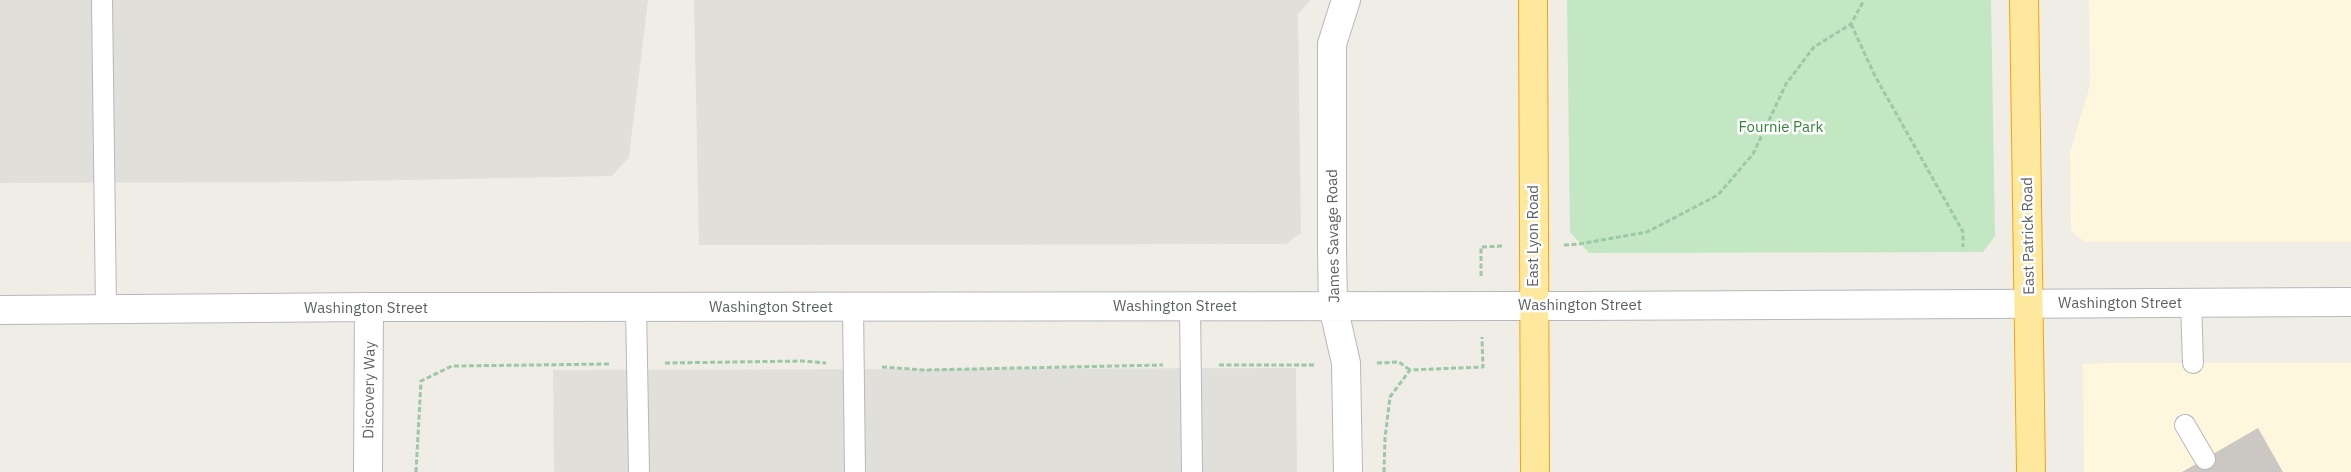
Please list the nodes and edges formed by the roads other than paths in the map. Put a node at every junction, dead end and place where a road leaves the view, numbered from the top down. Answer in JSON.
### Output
{"nodes":[{"id":1,"x":102,"y":0,"type":"edge"},
{"id":2,"x":1346,"y":0,"type":"edge"},
{"id":3,"x":1532,"y":0,"type":"edge"},
{"id":4,"x":2024,"y":0,"type":"edge"},
{"id":5,"x":2351,"y":302,"type":"edge"},
{"id":6,"x":2191,"y":303,"type":"junction"},
{"id":7,"x":2029,"y":304,"type":"junction"},
{"id":8,"x":1190,"y":306,"type":"junction"},
{"id":9,"x":1334,"y":306,"type":"junction"},
{"id":10,"x":1533,"y":306,"type":"junction"},
{"id":11,"x":369,"y":307,"type":"junction"},
{"id":12,"x":636,"y":307,"type":"junction"},
{"id":13,"x":853,"y":307,"type":"junction"},
{"id":14,"x":0,"y":310,"type":"edge"},
{"id":15,"x":106,"y":310,"type":"junction"},
{"id":16,"x":2194,"y":363,"type":"dead end"},
{"id":17,"x":2185,"y":425,"type":"dead end"},
{"id":18,"x":2205,"y":459,"type":"dead end"},
{"id":19,"x":368,"y":472,"type":"edge"},
{"id":20,"x":639,"y":472,"type":"edge"},
{"id":21,"x":855,"y":472,"type":"edge"},
{"id":22,"x":1192,"y":472,"type":"edge"},
{"id":23,"x":1348,"y":472,"type":"edge"},
{"id":24,"x":1534,"y":472,"type":"edge"},
{"id":25,"x":2031,"y":472,"type":"edge"}],
"edges":[{"from":1,"to":15,"type":"lane"},
{"from":2,"to":9,"type":"street","name":"James Savage Road"},
{"from":3,"to":10,"type":"highway","name":"East Lyon Road"},
{"from":4,"to":7,"type":"highway","name":"East Patrick Road"},
{"from":5,"to":6,"type":"street","name":"Washington Street"},
{"from":6,"to":7,"type":"street","name":"Washington Street"},
{"from":6,"to":16,"type":"lane"},
{"from":7,"to":10,"type":"street","name":"Washington Street"},
{"from":7,"to":25,"type":"highway","name":"East Patrick Road"},
{"from":8,"to":9,"type":"street","name":"Washington Street"},
{"from":8,"to":13,"type":"street","name":"Washington Street"},
{"from":8,"to":22,"type":"lane"},
{"from":9,"to":10,"type":"street","name":"Washington Street"},
{"from":9,"to":23,"type":"street","name":"James Savage Road"},
{"from":10,"to":24,"type":"highway","name":"East Lyon Road"},
{"from":11,"to":12,"type":"street","name":"Washington Street"},
{"from":11,"to":15,"type":"street","name":"Washington Street"},
{"from":11,"to":19,"type":"street","name":"Discovery Way"},
{"from":12,"to":13,"type":"street","name":"Washington Street"},
{"from":12,"to":20,"type":"lane"},
{"from":13,"to":21,"type":"lane"},
{"from":14,"to":15,"type":"street","name":"Washington Street"},
{"from":17,"to":18,"type":"lane"}]}
